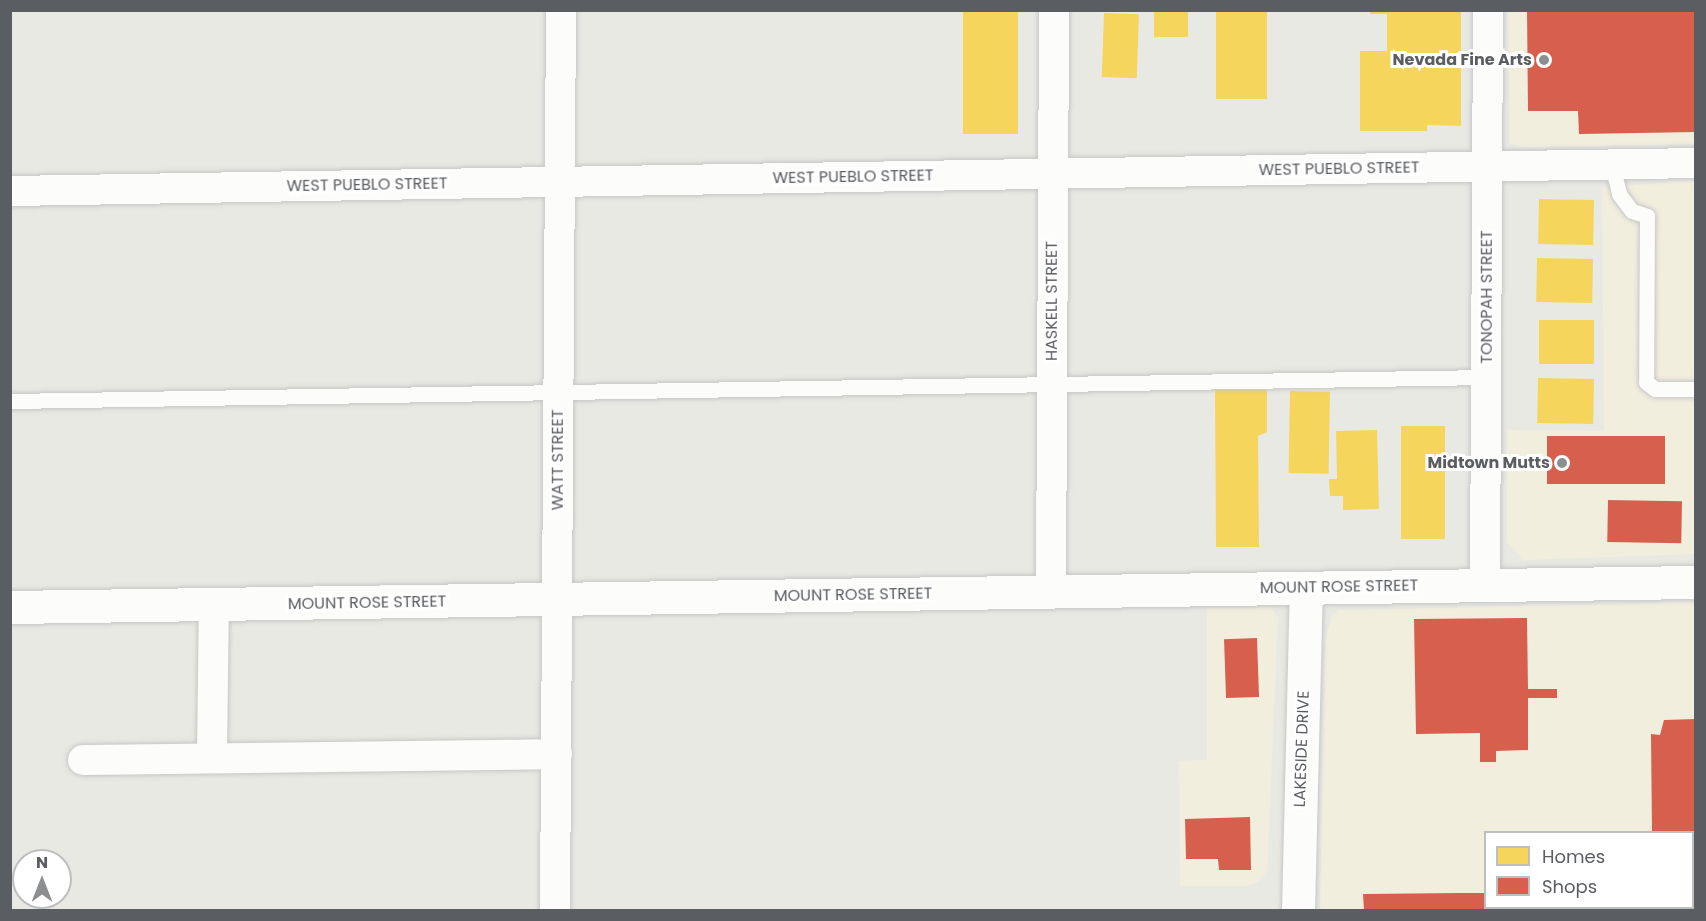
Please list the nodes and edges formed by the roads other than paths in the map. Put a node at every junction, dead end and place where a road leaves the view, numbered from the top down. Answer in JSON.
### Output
{"nodes":[{"id":1,"x":561,"y":10,"type":"edge"},
{"id":2,"x":1054,"y":10,"type":"edge"},
{"id":3,"x":1488,"y":10,"type":"edge"},
{"id":4,"x":1695,"y":163,"type":"edge"},
{"id":5,"x":1612,"y":165,"type":"junction"},
{"id":6,"x":1488,"y":167,"type":"junction"},
{"id":7,"x":1053,"y":174,"type":"junction"},
{"id":8,"x":560,"y":182,"type":"junction"},
{"id":9,"x":10,"y":191,"type":"edge"},
{"id":10,"x":1486,"y":377,"type":"junction"},
{"id":11,"x":1052,"y":382,"type":"junction"},
{"id":12,"x":1695,"y":389,"type":"edge"},
{"id":13,"x":559,"y":391,"type":"junction"},
{"id":14,"x":10,"y":401,"type":"edge"},
{"id":15,"x":1695,"y":582,"type":"edge"},
{"id":16,"x":1485,"y":584,"type":"junction"},
{"id":17,"x":1306,"y":588,"type":"junction"},
{"id":18,"x":1051,"y":591,"type":"junction"},
{"id":19,"x":558,"y":600,"type":"junction"},
{"id":20,"x":214,"y":605,"type":"junction"},
{"id":21,"x":10,"y":607,"type":"edge"},
{"id":22,"x":557,"y":754,"type":"junction"},
{"id":23,"x":213,"y":758,"type":"junction"},
{"id":24,"x":83,"y":760,"type":"dead end"},
{"id":25,"x":555,"y":910,"type":"edge"},
{"id":26,"x":1298,"y":910,"type":"edge"}],
"edges":[{"from":1,"to":8,"type":"street","name":"WATT STREET"},
{"from":2,"to":7,"type":"street","name":"HASKELL STREET"},
{"from":3,"to":6,"type":"street","name":"TONOPAH STREET"},
{"from":4,"to":5,"type":"street","name":"WEST PUEBLO STREET"},
{"from":5,"to":6,"type":"street","name":"WEST PUEBLO STREET"},
{"from":5,"to":12,"type":"lane"},
{"from":6,"to":7,"type":"street","name":"WEST PUEBLO STREET"},
{"from":6,"to":10,"type":"street","name":"TONOPAH STREET"},
{"from":7,"to":8,"type":"street","name":"WEST PUEBLO STREET"},
{"from":7,"to":11,"type":"street","name":"HASKELL STREET"},
{"from":8,"to":9,"type":"street","name":"WEST PUEBLO STREET"},
{"from":8,"to":13,"type":"street","name":"WATT STREET"},
{"from":10,"to":11,"type":"lane"},
{"from":10,"to":16,"type":"street","name":"TONOPAH STREET"},
{"from":11,"to":13,"type":"lane"},
{"from":11,"to":18,"type":"street","name":"HASKELL STREET"},
{"from":13,"to":14,"type":"lane"},
{"from":13,"to":19,"type":"street","name":"WATT STREET"},
{"from":15,"to":16,"type":"street","name":"MOUNT ROSE STREET"},
{"from":16,"to":17,"type":"street","name":"MOUNT ROSE STREET"},
{"from":17,"to":18,"type":"street","name":"MOUNT ROSE STREET"},
{"from":17,"to":26,"type":"street","name":"LAKESIDE DRIVE"},
{"from":18,"to":19,"type":"street","name":"MOUNT ROSE STREET"},
{"from":19,"to":20,"type":"street","name":"MOUNT ROSE STREET"},
{"from":19,"to":22,"type":"street","name":"WATT STREET"},
{"from":20,"to":21,"type":"street","name":"MOUNT ROSE STREET"},
{"from":20,"to":23,"type":"street"},
{"from":22,"to":23,"type":"street"},
{"from":22,"to":25,"type":"street","name":"WATT STREET"},
{"from":23,"to":24,"type":"street"}]}
